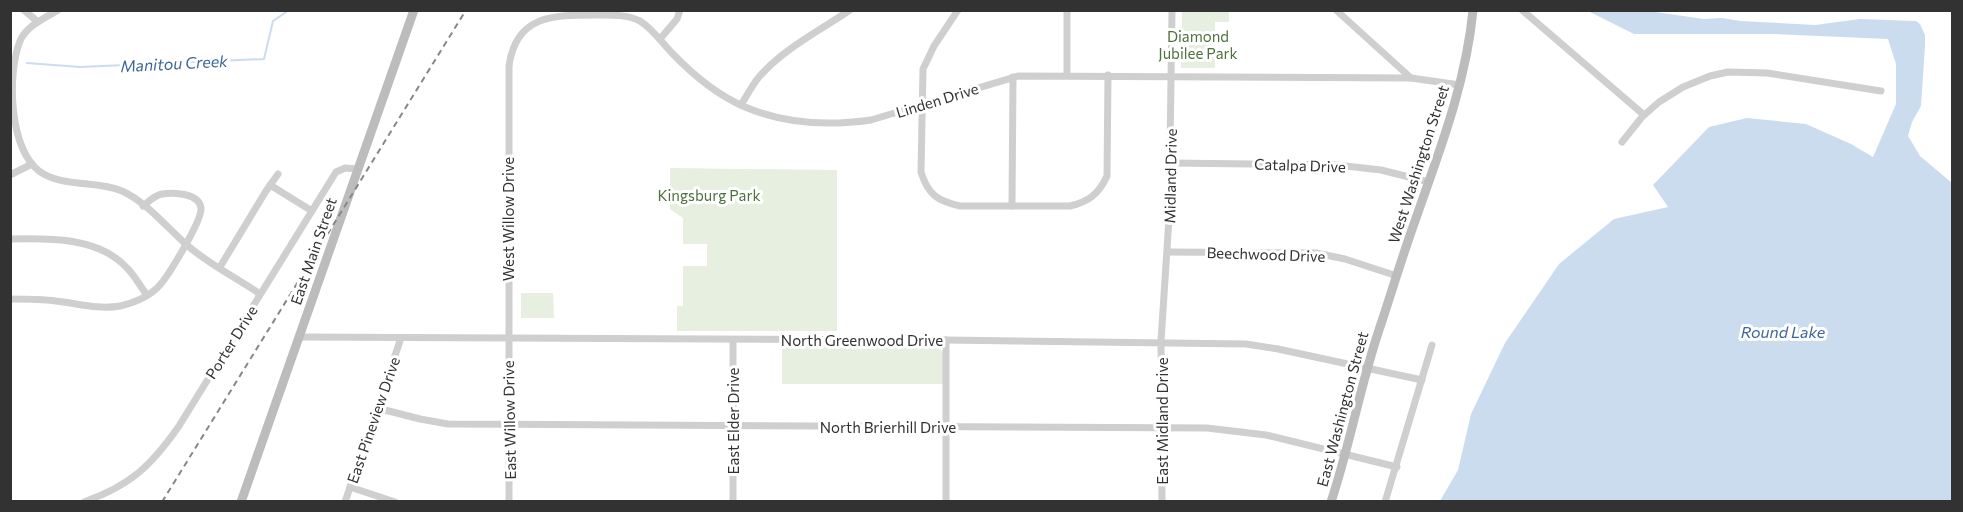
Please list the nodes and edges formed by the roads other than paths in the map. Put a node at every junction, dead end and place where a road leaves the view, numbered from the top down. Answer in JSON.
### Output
{"nodes":[{"id":1,"x":24,"y":10,"type":"edge"},
{"id":2,"x":58,"y":10,"type":"edge"},
{"id":3,"x":414,"y":10,"type":"edge"},
{"id":4,"x":680,"y":10,"type":"edge"},
{"id":5,"x":850,"y":10,"type":"edge"},
{"id":6,"x":958,"y":10,"type":"edge"},
{"id":7,"x":1067,"y":10,"type":"edge"},
{"id":8,"x":1172,"y":10,"type":"edge"},
{"id":9,"x":1336,"y":10,"type":"edge"},
{"id":10,"x":1473,"y":10,"type":"edge"},
{"id":11,"x":1522,"y":10,"type":"edge"},
{"id":12,"x":587,"y":13,"type":"edge"},
{"id":13,"x":38,"y":21,"type":"junction"},
{"id":14,"x":660,"y":39,"type":"junction"},
{"id":15,"x":1067,"y":75,"type":"junction"},
{"id":16,"x":1108,"y":75,"type":"junction"},
{"id":17,"x":1171,"y":76,"type":"junction"},
{"id":18,"x":1013,"y":77,"type":"junction"},
{"id":19,"x":1411,"y":78,"type":"junction"},
{"id":20,"x":1460,"y":85,"type":"junction"},
{"id":21,"x":1881,"y":92,"type":"dead end"},
{"id":22,"x":508,"y":99,"type":"joint"},
{"id":23,"x":741,"y":105,"type":"junction"},
{"id":24,"x":921,"y":105,"type":"junction"},
{"id":25,"x":1644,"y":115,"type":"junction"},
{"id":26,"x":1622,"y":142,"type":"dead end"},
{"id":27,"x":1170,"y":163,"type":"junction"},
{"id":28,"x":32,"y":164,"type":"junction"},
{"id":29,"x":358,"y":169,"type":"junction"},
{"id":30,"x":278,"y":174,"type":"dead end"},
{"id":31,"x":10,"y":175,"type":"edge"},
{"id":32,"x":1429,"y":182,"type":"junction"},
{"id":33,"x":268,"y":188,"type":"junction"},
{"id":34,"x":143,"y":206,"type":"junction"},
{"id":35,"x":1012,"y":206,"type":"junction"},
{"id":36,"x":312,"y":210,"type":"junction"},
{"id":37,"x":10,"y":239,"type":"edge"},
{"id":38,"x":185,"y":244,"type":"junction"},
{"id":39,"x":1168,"y":252,"type":"junction"},
{"id":40,"x":220,"y":267,"type":"junction"},
{"id":41,"x":1397,"y":276,"type":"junction"},
{"id":42,"x":260,"y":294,"type":"junction"},
{"id":43,"x":147,"y":295,"type":"junction"},
{"id":44,"x":10,"y":299,"type":"edge"},
{"id":45,"x":1381,"y":324,"type":"joint"},
{"id":46,"x":299,"y":338,"type":"junction"},
{"id":47,"x":401,"y":338,"type":"junction"},
{"id":48,"x":508,"y":339,"type":"junction"},
{"id":49,"x":733,"y":340,"type":"junction"},
{"id":50,"x":946,"y":340,"type":"junction"},
{"id":51,"x":1161,"y":342,"type":"junction"},
{"id":52,"x":1432,"y":345,"type":"dead end"},
{"id":53,"x":1366,"y":368,"type":"junction"},
{"id":54,"x":1422,"y":380,"type":"junction"},
{"id":55,"x":377,"y":408,"type":"junction"},
{"id":56,"x":508,"y":424,"type":"junction"},
{"id":57,"x":733,"y":426,"type":"junction"},
{"id":58,"x":946,"y":428,"type":"junction"},
{"id":59,"x":1162,"y":428,"type":"junction"},
{"id":60,"x":1345,"y":454,"type":"junction"},
{"id":61,"x":1397,"y":467,"type":"junction"},
{"id":62,"x":350,"y":487,"type":"junction"},
{"id":63,"x":84,"y":501,"type":"edge"},
{"id":64,"x":242,"y":501,"type":"edge"},
{"id":65,"x":345,"y":501,"type":"edge"},
{"id":66,"x":395,"y":501,"type":"edge"},
{"id":67,"x":509,"y":501,"type":"edge"},
{"id":68,"x":733,"y":501,"type":"edge"},
{"id":69,"x":946,"y":501,"type":"edge"},
{"id":70,"x":1162,"y":501,"type":"edge"},
{"id":71,"x":1331,"y":501,"type":"edge"},
{"id":72,"x":1385,"y":501,"type":"edge"}],
"edges":[{"from":1,"to":13,"type":"street"},
{"from":2,"to":13,"type":"street"},
{"from":3,"to":29,"type":"main road","name":"East Main Street"},
{"from":4,"to":14,"type":"street"},
{"from":5,"to":23,"type":"street"},
{"from":6,"to":24,"type":"street"},
{"from":7,"to":15,"type":"street"},
{"from":8,"to":17,"type":"street","name":"Midland Drive"},
{"from":9,"to":19,"type":"street"},
{"from":10,"to":20,"type":"main road","name":"West Washington Street"},
{"from":11,"to":25,"type":"street"},
{"from":12,"to":14,"type":"street","name":"Linden Drive"},
{"from":12,"to":22,"type":"street","name":"Linden Drive"},
{"from":13,"to":28,"type":"street"},
{"from":14,"to":23,"type":"street","name":"Linden Drive"},
{"from":15,"to":16,"type":"street","name":"Linden Drive"},
{"from":15,"to":18,"type":"street","name":"Linden Drive"},
{"from":16,"to":17,"type":"street","name":"Linden Drive"},
{"from":16,"to":35,"type":"street"},
{"from":17,"to":19,"type":"street","name":"Linden Drive"},
{"from":17,"to":27,"type":"street","name":"Midland Drive"},
{"from":18,"to":24,"type":"street","name":"Linden Drive"},
{"from":18,"to":35,"type":"street"},
{"from":19,"to":20,"type":"street","name":"Linden Drive"},
{"from":20,"to":32,"type":"main road","name":"West Washington Street"},
{"from":21,"to":25,"type":"street"},
{"from":22,"to":48,"type":"street","name":"West Willow Drive"},
{"from":23,"to":24,"type":"street","name":"Linden Drive"},
{"from":24,"to":35,"type":"street"},
{"from":25,"to":26,"type":"street"},
{"from":27,"to":32,"type":"street","name":"Catalpa Drive"},
{"from":27,"to":39,"type":"street","name":"Midland Drive"},
{"from":28,"to":31,"type":"street"},
{"from":28,"to":34,"type":"street"},
{"from":29,"to":36,"type":"street","name":"Porter Drive"},
{"from":29,"to":46,"type":"main road","name":"East Main Street"},
{"from":30,"to":33,"type":"street"},
{"from":32,"to":41,"type":"main road","name":"West Washington Street"},
{"from":33,"to":36,"type":"street"},
{"from":33,"to":40,"type":"street"},
{"from":34,"to":38,"type":"street"},
{"from":34,"to":38,"type":"street"},
{"from":36,"to":42,"type":"street","name":"Porter Drive"},
{"from":37,"to":43,"type":"street"},
{"from":38,"to":40,"type":"street"},
{"from":38,"to":43,"type":"street"},
{"from":39,"to":41,"type":"street","name":"Beechwood Drive"},
{"from":39,"to":51,"type":"street","name":"Midland Drive"},
{"from":40,"to":42,"type":"street"},
{"from":41,"to":45,"type":"main road","name":"West Washington Street"},
{"from":42,"to":63,"type":"street","name":"Porter Drive"},
{"from":43,"to":44,"type":"street"},
{"from":45,"to":53,"type":"main road","name":"East Washington Street"},
{"from":46,"to":47,"type":"street","name":"North Greenwood Drive"},
{"from":46,"to":64,"type":"main road","name":"East Main Street"},
{"from":47,"to":48,"type":"street","name":"North Greenwood Drive"},
{"from":47,"to":55,"type":"street","name":"East Pineview Drive"},
{"from":48,"to":49,"type":"street","name":"North Greenwood Drive"},
{"from":48,"to":56,"type":"street","name":"East Willow Drive"},
{"from":49,"to":50,"type":"street","name":"North Greenwood Drive"},
{"from":49,"to":57,"type":"street","name":"East Elder Drive"},
{"from":50,"to":51,"type":"street","name":"North Greenwood Drive"},
{"from":50,"to":58,"type":"street"},
{"from":51,"to":53,"type":"street","name":"North Greenwood Drive"},
{"from":51,"to":59,"type":"street","name":"East Midland Drive"},
{"from":52,"to":54,"type":"street"},
{"from":53,"to":54,"type":"street","name":"North Greenwood Drive"},
{"from":53,"to":60,"type":"main road","name":"East Washington Street"},
{"from":54,"to":61,"type":"street"},
{"from":55,"to":56,"type":"street","name":"North Brierhill Drive"},
{"from":55,"to":62,"type":"street","name":"East Pineview Drive"},
{"from":56,"to":57,"type":"street","name":"North Brierhill Drive"},
{"from":56,"to":67,"type":"street","name":"East Willow Drive"},
{"from":57,"to":58,"type":"street","name":"North Brierhill Drive"},
{"from":57,"to":68,"type":"street","name":"East Elder Drive"},
{"from":58,"to":59,"type":"street","name":"North Brierhill Drive"},
{"from":58,"to":69,"type":"street"},
{"from":59,"to":60,"type":"street","name":"North Brierhill Drive"},
{"from":59,"to":70,"type":"street","name":"East Midland Drive"},
{"from":60,"to":61,"type":"street","name":"North Brierhill Drive"},
{"from":60,"to":71,"type":"main road","name":"East Washington Street"},
{"from":61,"to":72,"type":"street"},
{"from":62,"to":65,"type":"street","name":"East Pineview Drive"},
{"from":62,"to":66,"type":"street"}]}
